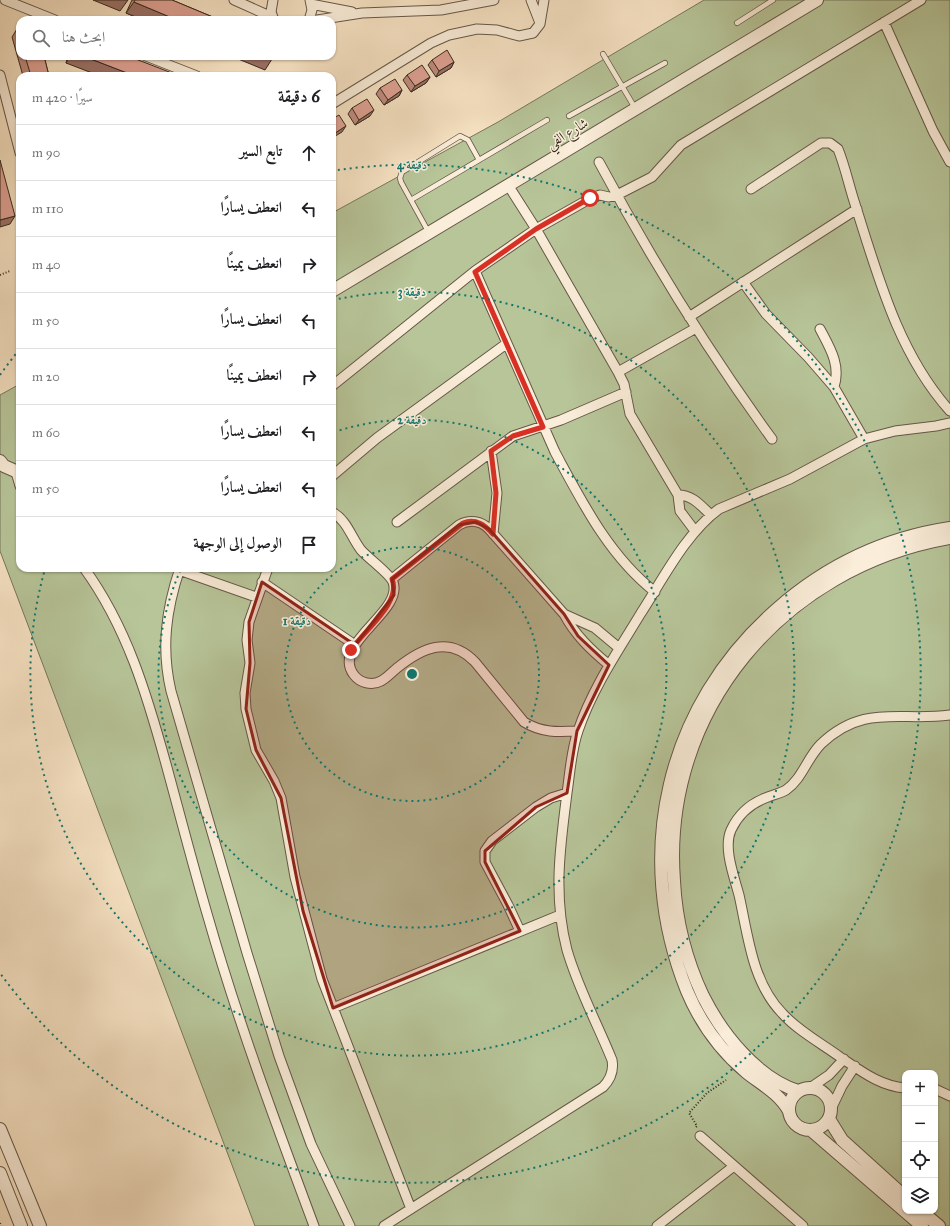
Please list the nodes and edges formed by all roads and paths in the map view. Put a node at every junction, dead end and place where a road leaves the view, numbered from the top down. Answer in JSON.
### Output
{"nodes":[{"id":1,"x":5,"y":0,"type":"edge"},
{"id":2,"x":234,"y":0,"type":"edge"},
{"id":3,"x":241,"y":0,"type":"edge"},
{"id":4,"x":255,"y":0,"type":"edge"},
{"id":5,"x":273,"y":0,"type":"edge"},
{"id":6,"x":494,"y":0,"type":"edge"},
{"id":7,"x":531,"y":0,"type":"edge"},
{"id":8,"x":544,"y":0,"type":"edge"},
{"id":9,"x":773,"y":0,"type":"edge"},
{"id":10,"x":817,"y":0,"type":"edge"},
{"id":11,"x":921,"y":0,"type":"edge"},
{"id":12,"x":311,"y":2,"type":"edge"},
{"id":13,"x":362,"y":13,"type":"junction"},
{"id":14,"x":45,"y":16,"type":"edge"},
{"id":15,"x":267,"y":16,"type":"edge"},
{"id":16,"x":272,"y":16,"type":"edge"},
{"id":17,"x":310,"y":16,"type":"edge"},
{"id":18,"x":336,"y":17,"type":"edge"},
{"id":19,"x":884,"y":22,"type":"junction"},
{"id":20,"x":737,"y":23,"type":"dead end"},
{"id":21,"x":540,"y":24,"type":"junction"},
{"id":22,"x":603,"y":54,"type":"dead end"},
{"id":23,"x":156,"y":60,"type":"edge"},
{"id":24,"x":665,"y":63,"type":"dead end"},
{"id":25,"x":187,"y":72,"type":"edge"},
{"id":26,"x":0,"y":75,"type":"edge"},
{"id":27,"x":622,"y":87,"type":"junction"},
{"id":28,"x":336,"y":102,"type":"edge"},
{"id":29,"x":636,"y":109,"type":"junction"},
{"id":30,"x":569,"y":116,"type":"dead end"},
{"id":31,"x":547,"y":120,"type":"dead end"},
{"id":32,"x":16,"y":137,"type":"edge"},
{"id":33,"x":479,"y":160,"type":"junction"},
{"id":34,"x":599,"y":162,"type":"dead end"},
{"id":35,"x":950,"y":162,"type":"edge"},
{"id":36,"x":508,"y":185,"type":"junction"},
{"id":37,"x":751,"y":189,"type":"dead end"},
{"id":38,"x":617,"y":195,"type":"junction"},
{"id":39,"x":411,"y":200,"type":"junction"},
{"id":40,"x":857,"y":209,"type":"junction"},
{"id":41,"x":536,"y":229,"type":"junction"},
{"id":42,"x":429,"y":233,"type":"junction"},
{"id":43,"x":10,"y":271,"type":"dead end"},
{"id":44,"x":475,"y":272,"type":"junction"},
{"id":45,"x":0,"y":275,"type":"edge"},
{"id":46,"x":744,"y":282,"type":"junction"},
{"id":47,"x":336,"y":289,"type":"edge"},
{"id":48,"x":689,"y":317,"type":"junction"},
{"id":49,"x":696,"y":328,"type":"junction"},
{"id":50,"x":820,"y":329,"type":"dead end"},
{"id":51,"x":506,"y":344,"type":"junction"},
{"id":52,"x":618,"y":372,"type":"junction"},
{"id":53,"x":336,"y":383,"type":"edge"},
{"id":54,"x":834,"y":387,"type":"junction"},
{"id":55,"x":626,"y":392,"type":"junction"},
{"id":56,"x":950,"y":411,"type":"edge"},
{"id":57,"x":950,"y":423,"type":"edge"},
{"id":58,"x":543,"y":427,"type":"junction"},
{"id":59,"x":864,"y":439,"type":"junction"},
{"id":60,"x":772,"y":440,"type":"dead end"},
{"id":61,"x":491,"y":451,"type":"junction"},
{"id":62,"x":0,"y":461,"type":"edge"},
{"id":63,"x":16,"y":471,"type":"edge"},
{"id":64,"x":336,"y":473,"type":"edge"},
{"id":65,"x":678,"y":495,"type":"junction"},
{"id":66,"x":336,"y":515,"type":"edge"},
{"id":67,"x":711,"y":515,"type":"junction"},
{"id":68,"x":397,"y":522,"type":"dead end"},
{"id":69,"x":950,"y":528,"type":"edge"},
{"id":70,"x":695,"y":531,"type":"junction"},
{"id":71,"x":493,"y":534,"type":"junction"},
{"id":72,"x":950,"y":538,"type":"edge"},
{"id":73,"x":86,"y":572,"type":"edge"},
{"id":74,"x":179,"y":572,"type":"edge"},
{"id":75,"x":188,"y":572,"type":"edge"},
{"id":76,"x":266,"y":572,"type":"edge"},
{"id":77,"x":392,"y":579,"type":"junction"},
{"id":78,"x":262,"y":582,"type":"junction"},
{"id":79,"x":655,"y":592,"type":"junction"},
{"id":80,"x":256,"y":597,"type":"junction"},
{"id":81,"x":564,"y":614,"type":"junction"},
{"id":82,"x":354,"y":645,"type":"junction"},
{"id":83,"x":619,"y":648,"type":"junction"},
{"id":84,"x":610,"y":665,"type":"junction"},
{"id":85,"x":950,"y":715,"type":"edge"},
{"id":86,"x":577,"y":731,"type":"junction"},
{"id":87,"x":567,"y":793,"type":"junction"},
{"id":88,"x":560,"y":915,"type":"junction"},
{"id":89,"x":520,"y":931,"type":"junction"},
{"id":90,"x":332,"y":1008,"type":"junction"},
{"id":91,"x":844,"y":1059,"type":"junction"},
{"id":92,"x":855,"y":1066,"type":"junction"},
{"id":93,"x":726,"y":1080,"type":"dead end"},
{"id":94,"x":902,"y":1087,"type":"edge"},
{"id":95,"x":810,"y":1088,"type":"junction"},
{"id":96,"x":938,"y":1090,"type":"edge"},
{"id":97,"x":798,"y":1091,"type":"junction"},
{"id":98,"x":950,"y":1096,"type":"edge"},
{"id":99,"x":832,"y":1107,"type":"junction"},
{"id":100,"x":789,"y":1111,"type":"junction"},
{"id":101,"x":829,"y":1119,"type":"junction"},
{"id":102,"x":0,"y":1129,"type":"edge"},
{"id":103,"x":812,"y":1130,"type":"junction"},
{"id":104,"x":700,"y":1136,"type":"joint"},
{"id":105,"x":734,"y":1166,"type":"junction"},
{"id":106,"x":0,"y":1173,"type":"edge"},
{"id":107,"x":902,"y":1194,"type":"edge"},
{"id":108,"x":412,"y":1208,"type":"junction"},
{"id":109,"x":925,"y":1214,"type":"edge"},
{"id":110,"x":0,"y":1223,"type":"edge"},
{"id":111,"x":1,"y":1226,"type":"edge"},
{"id":112,"x":21,"y":1226,"type":"edge"},
{"id":113,"x":40,"y":1226,"type":"edge"},
{"id":114,"x":314,"y":1226,"type":"edge"},
{"id":115,"x":350,"y":1226,"type":"edge"},
{"id":116,"x":384,"y":1226,"type":"edge"},
{"id":117,"x":657,"y":1226,"type":"edge"},
{"id":118,"x":803,"y":1226,"type":"edge"},
{"id":119,"x":922,"y":1226,"type":"edge"},
{"id":120,"x":939,"y":1226,"type":"edge"}],
"edges":[{"from":1,"to":14,"type":"street"},
{"from":2,"to":15,"type":"street"},
{"from":3,"to":4,"type":"street"},
{"from":5,"to":16,"type":"street"},
{"from":6,"to":13,"type":"street"},
{"from":7,"to":21,"type":"street"},
{"from":8,"to":21,"type":"street"},
{"from":9,"to":20,"type":"lane"},
{"from":10,"to":29,"type":"street","name":"شارع الفي"},
{"from":11,"to":19,"type":"street"},
{"from":12,"to":13,"type":"street"},
{"from":12,"to":17,"type":"street"},
{"from":13,"to":18,"type":"street"},
{"from":19,"to":35,"type":"street"},
{"from":19,"to":38,"type":"street"},
{"from":21,"to":28,"type":"street"},
{"from":22,"to":27,"type":"lane"},
{"from":23,"to":25,"type":"street"},
{"from":24,"to":27,"type":"lane"},
{"from":26,"to":32,"type":"street"},
{"from":27,"to":29,"type":"lane"},
{"from":27,"to":30,"type":"lane"},
{"from":29,"to":36,"type":"street","name":"شارع الفي"},
{"from":31,"to":33,"type":"lane"},
{"from":33,"to":39,"type":"lane"},
{"from":33,"to":39,"type":"lane"},
{"from":34,"to":38,"type":"street"},
{"from":36,"to":41,"type":"street"},
{"from":36,"to":42,"type":"street","name":"شارع الفي"},
{"from":37,"to":40,"type":"street"},
{"from":38,"to":41,"type":"street"},
{"from":38,"to":48,"type":"street"},
{"from":39,"to":42,"type":"lane"},
{"from":40,"to":46,"type":"street"},
{"from":40,"to":56,"type":"street"},
{"from":41,"to":44,"type":"street"},
{"from":41,"to":52,"type":"street"},
{"from":42,"to":47,"type":"street","name":"شارع الفي"},
{"from":43,"to":45,"type":"path"},
{"from":44,"to":51,"type":"street"},
{"from":44,"to":53,"type":"street"},
{"from":46,"to":48,"type":"street"},
{"from":46,"to":54,"type":"street"},
{"from":48,"to":49,"type":"street"},
{"from":49,"to":52,"type":"street"},
{"from":49,"to":60,"type":"street"},
{"from":50,"to":54,"type":"street"},
{"from":51,"to":58,"type":"street"},
{"from":51,"to":64,"type":"street"},
{"from":52,"to":55,"type":"street"},
{"from":54,"to":59,"type":"street"},
{"from":55,"to":58,"type":"street"},
{"from":55,"to":65,"type":"street"},
{"from":57,"to":59,"type":"street"},
{"from":58,"to":61,"type":"street"},
{"from":58,"to":79,"type":"street"},
{"from":59,"to":67,"type":"street"},
{"from":61,"to":68,"type":"street"},
{"from":61,"to":71,"type":"street"},
{"from":62,"to":63,"type":"street"},
{"from":65,"to":67,"type":"street"},
{"from":65,"to":70,"type":"street"},
{"from":66,"to":77,"type":"street"},
{"from":67,"to":70,"type":"street"},
{"from":69,"to":100,"type":"street"},
{"from":70,"to":79,"type":"street"},
{"from":71,"to":77,"type":"street"},
{"from":71,"to":81,"type":"street"},
{"from":72,"to":97,"type":"street"},
{"from":73,"to":114,"type":"street"},
{"from":74,"to":115,"type":"street"},
{"from":75,"to":80,"type":"street"},
{"from":76,"to":78,"type":"street"},
{"from":77,"to":82,"type":"street"},
{"from":78,"to":80,"type":"street"},
{"from":78,"to":82,"type":"street"},
{"from":79,"to":83,"type":"street"},
{"from":80,"to":90,"type":"street"},
{"from":81,"to":83,"type":"street"},
{"from":81,"to":84,"type":"street"},
{"from":82,"to":86,"type":"street"},
{"from":83,"to":84,"type":"street"},
{"from":84,"to":86,"type":"street"},
{"from":85,"to":91,"type":"street"},
{"from":86,"to":87,"type":"street"},
{"from":87,"to":88,"type":"street"},
{"from":87,"to":89,"type":"street"},
{"from":88,"to":89,"type":"street"},
{"from":88,"to":108,"type":"street"},
{"from":89,"to":90,"type":"street"},
{"from":90,"to":108,"type":"street"},
{"from":91,"to":92,"type":"street"},
{"from":91,"to":95,"type":"street"},
{"from":92,"to":94,"type":"street"},
{"from":92,"to":99,"type":"street"},
{"from":93,"to":104,"type":"path"},
{"from":95,"to":97,"type":"street"},
{"from":95,"to":99,"type":"street"},
{"from":96,"to":98,"type":"street"},
{"from":97,"to":100,"type":"street"},
{"from":99,"to":101,"type":"street"},
{"from":100,"to":103,"type":"street"},
{"from":101,"to":103,"type":"street"},
{"from":101,"to":107,"type":"street"},
{"from":102,"to":113,"type":"street"},
{"from":103,"to":119,"type":"street"},
{"from":104,"to":105,"type":"street"},
{"from":105,"to":117,"type":"street"},
{"from":105,"to":118,"type":"street"},
{"from":106,"to":112,"type":"street"},
{"from":108,"to":116,"type":"street"},
{"from":109,"to":120,"type":"street"},
{"from":110,"to":111,"type":"path"}]}
